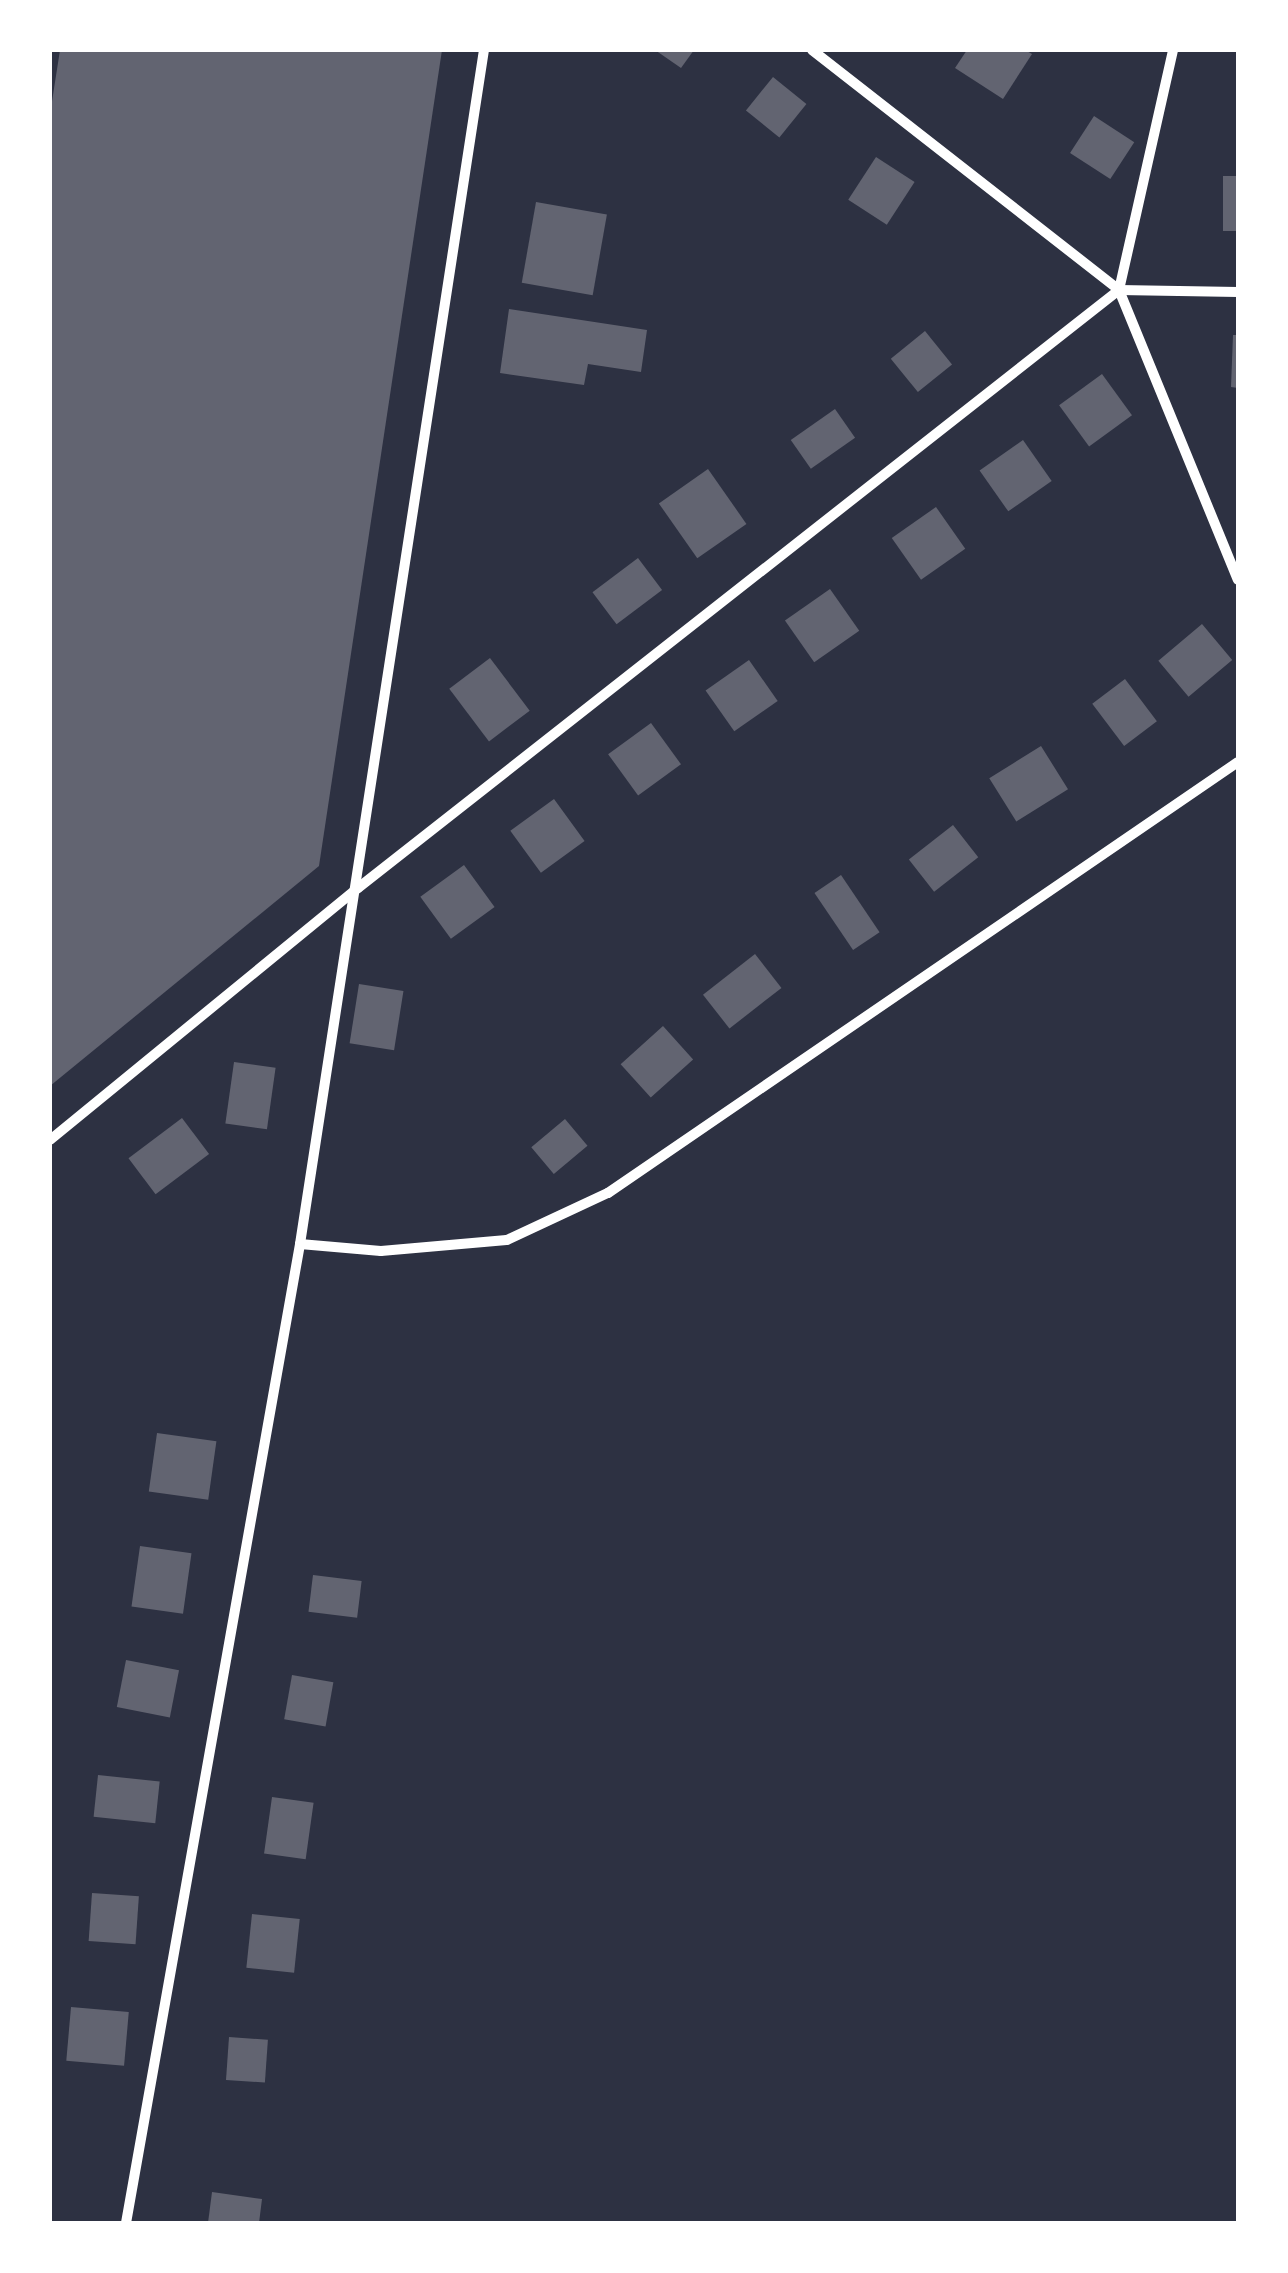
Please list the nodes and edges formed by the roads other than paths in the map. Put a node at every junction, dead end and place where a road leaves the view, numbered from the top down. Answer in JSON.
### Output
{"nodes":[{"id":1,"x":484,"y":50,"type":"edge"},
{"id":2,"x":812,"y":50,"type":"edge"},
{"id":3,"x":1173,"y":50,"type":"edge"},
{"id":4,"x":1119,"y":290,"type":"junction"},
{"id":5,"x":1238,"y":292,"type":"edge"},
{"id":6,"x":1238,"y":580,"type":"edge"},
{"id":7,"x":1238,"y":762,"type":"edge"},
{"id":8,"x":358,"y":888,"type":"junction"},
{"id":9,"x":50,"y":1140,"type":"edge"},
{"id":10,"x":300,"y":1244,"type":"junction"},
{"id":11,"x":126,"y":2223,"type":"edge"}],
"edges":[{"from":1,"to":8,"type":"street"},
{"from":2,"to":4,"type":"street"},
{"from":3,"to":4,"type":"street"},
{"from":4,"to":5,"type":"street"},
{"from":4,"to":6,"type":"street"},
{"from":4,"to":8,"type":"street"},
{"from":7,"to":10,"type":"street"},
{"from":8,"to":9,"type":"street"},
{"from":8,"to":10,"type":"street"},
{"from":10,"to":11,"type":"street"}]}
